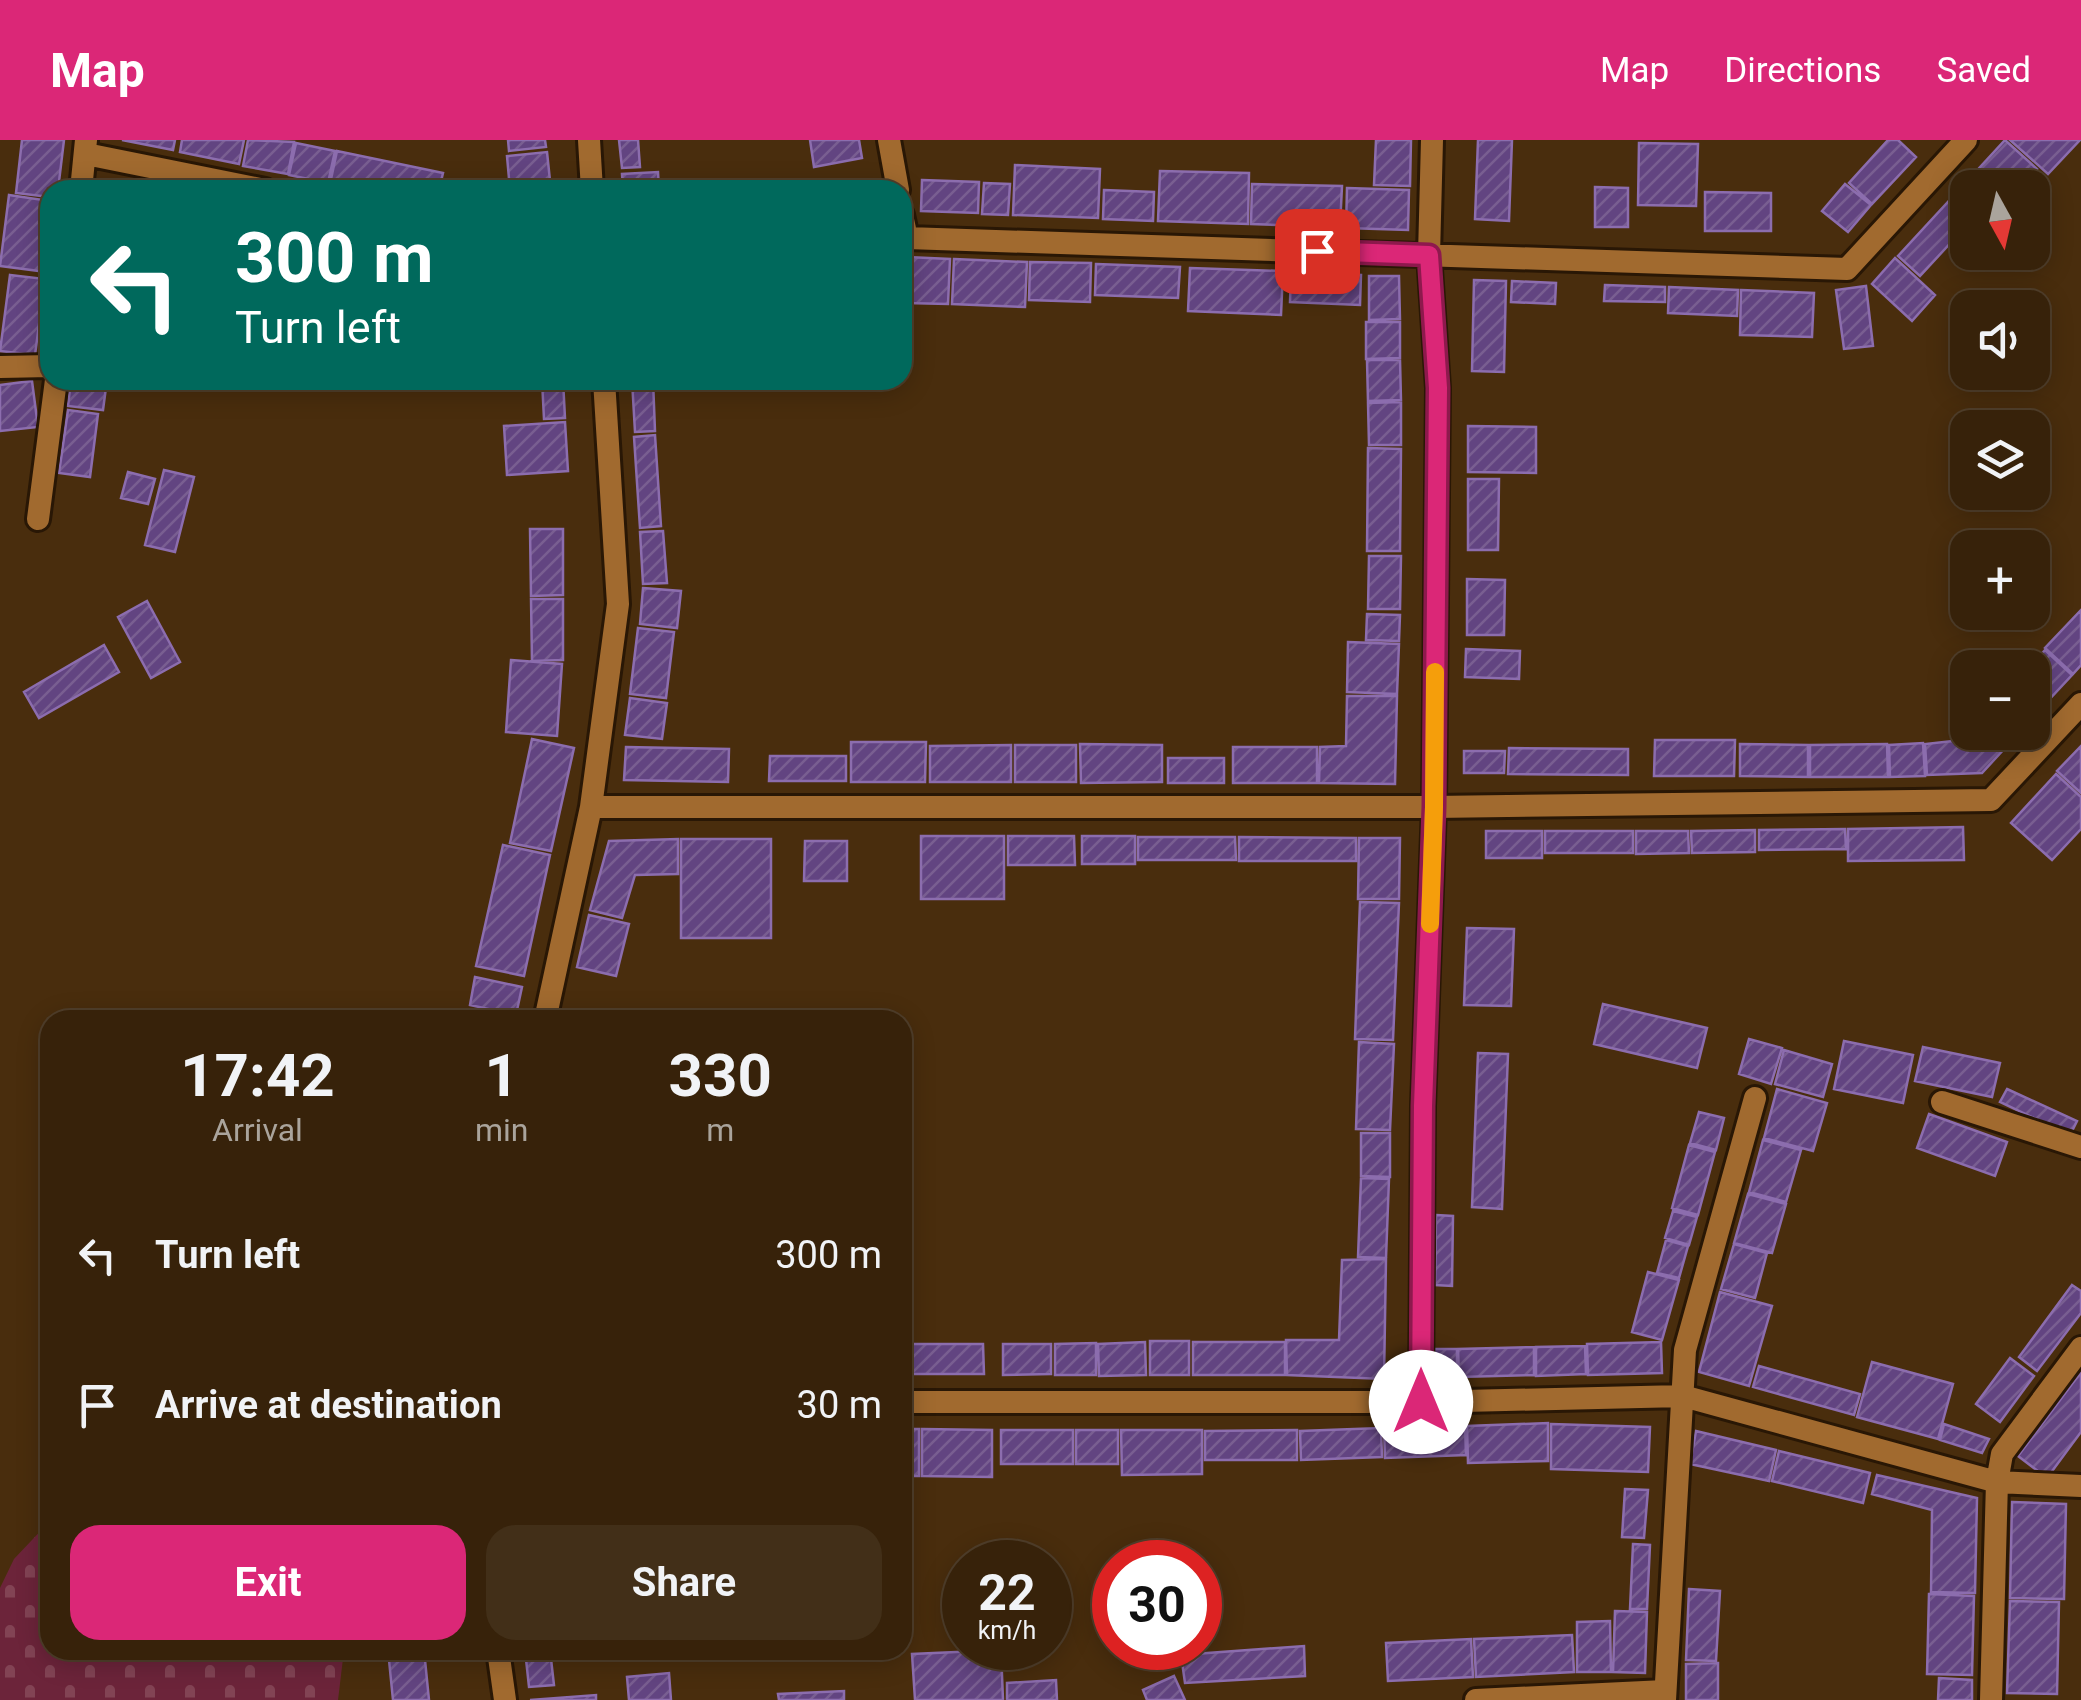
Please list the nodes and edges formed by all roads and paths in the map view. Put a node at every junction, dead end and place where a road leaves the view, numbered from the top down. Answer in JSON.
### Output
{"nodes":[{"id":1,"x":589,"y":140,"type":"edge"},
{"id":2,"x":889,"y":140,"type":"edge"},
{"id":3,"x":1432,"y":140,"type":"edge"},
{"id":4,"x":1966,"y":140,"type":"edge"},
{"id":5,"x":86,"y":147,"type":"edge"},
{"id":6,"x":82,"y":180,"type":"edge"},
{"id":7,"x":223,"y":180,"type":"edge"},
{"id":8,"x":591,"y":180,"type":"edge"},
{"id":9,"x":896,"y":180,"type":"edge"},
{"id":10,"x":912,"y":238,"type":"edge"},
{"id":11,"x":1429,"y":255,"type":"junction"},
{"id":12,"x":40,"y":366,"type":"edge"},
{"id":13,"x":0,"y":367,"type":"edge"},
{"id":14,"x":55,"y":390,"type":"edge"},
{"id":15,"x":605,"y":390,"type":"edge"},
{"id":16,"x":38,"y":520,"type":"dead end"},
{"id":17,"x":2081,"y":704,"type":"edge"},
{"id":18,"x":591,"y":807,"type":"junction"},
{"id":19,"x":1434,"y":807,"type":"junction"},
{"id":20,"x":547,"y":1010,"type":"edge"},
{"id":21,"x":1755,"y":1098,"type":"dead end"},
{"id":22,"x":1942,"y":1102,"type":"dead end"},
{"id":23,"x":2081,"y":1147,"type":"edge"},
{"id":24,"x":2081,"y":1348,"type":"edge"},
{"id":25,"x":1683,"y":1396,"type":"junction"},
{"id":26,"x":912,"y":1402,"type":"edge"},
{"id":27,"x":1421,"y":1402,"type":"junction"},
{"id":28,"x":1997,"y":1482,"type":"junction"},
{"id":29,"x":2081,"y":1486,"type":"edge"},
{"id":30,"x":499,"y":1660,"type":"edge"},
{"id":31,"x":1665,"y":1696,"type":"edge"},
{"id":32,"x":505,"y":1700,"type":"edge"},
{"id":33,"x":1476,"y":1700,"type":"edge"},
{"id":34,"x":1991,"y":1700,"type":"edge"}],
"edges":[{"from":1,"to":8,"type":"street"},
{"from":2,"to":9,"type":"street"},
{"from":3,"to":11,"type":"street"},
{"from":4,"to":11,"type":"street"},
{"from":5,"to":6,"type":"street"},
{"from":5,"to":7,"type":"street"},
{"from":10,"to":11,"type":"street"},
{"from":11,"to":19,"type":"street"},
{"from":12,"to":13,"type":"street"},
{"from":14,"to":16,"type":"street"},
{"from":15,"to":18,"type":"street"},
{"from":17,"to":19,"type":"street"},
{"from":18,"to":19,"type":"street"},
{"from":18,"to":20,"type":"street"},
{"from":19,"to":27,"type":"street"},
{"from":21,"to":25,"type":"street"},
{"from":22,"to":23,"type":"street"},
{"from":24,"to":28,"type":"street"},
{"from":25,"to":27,"type":"street"},
{"from":25,"to":28,"type":"street"},
{"from":25,"to":31,"type":"street"},
{"from":26,"to":27,"type":"street"},
{"from":28,"to":29,"type":"street"},
{"from":28,"to":34,"type":"street"},
{"from":30,"to":32,"type":"street"},
{"from":31,"to":33,"type":"street"}]}
